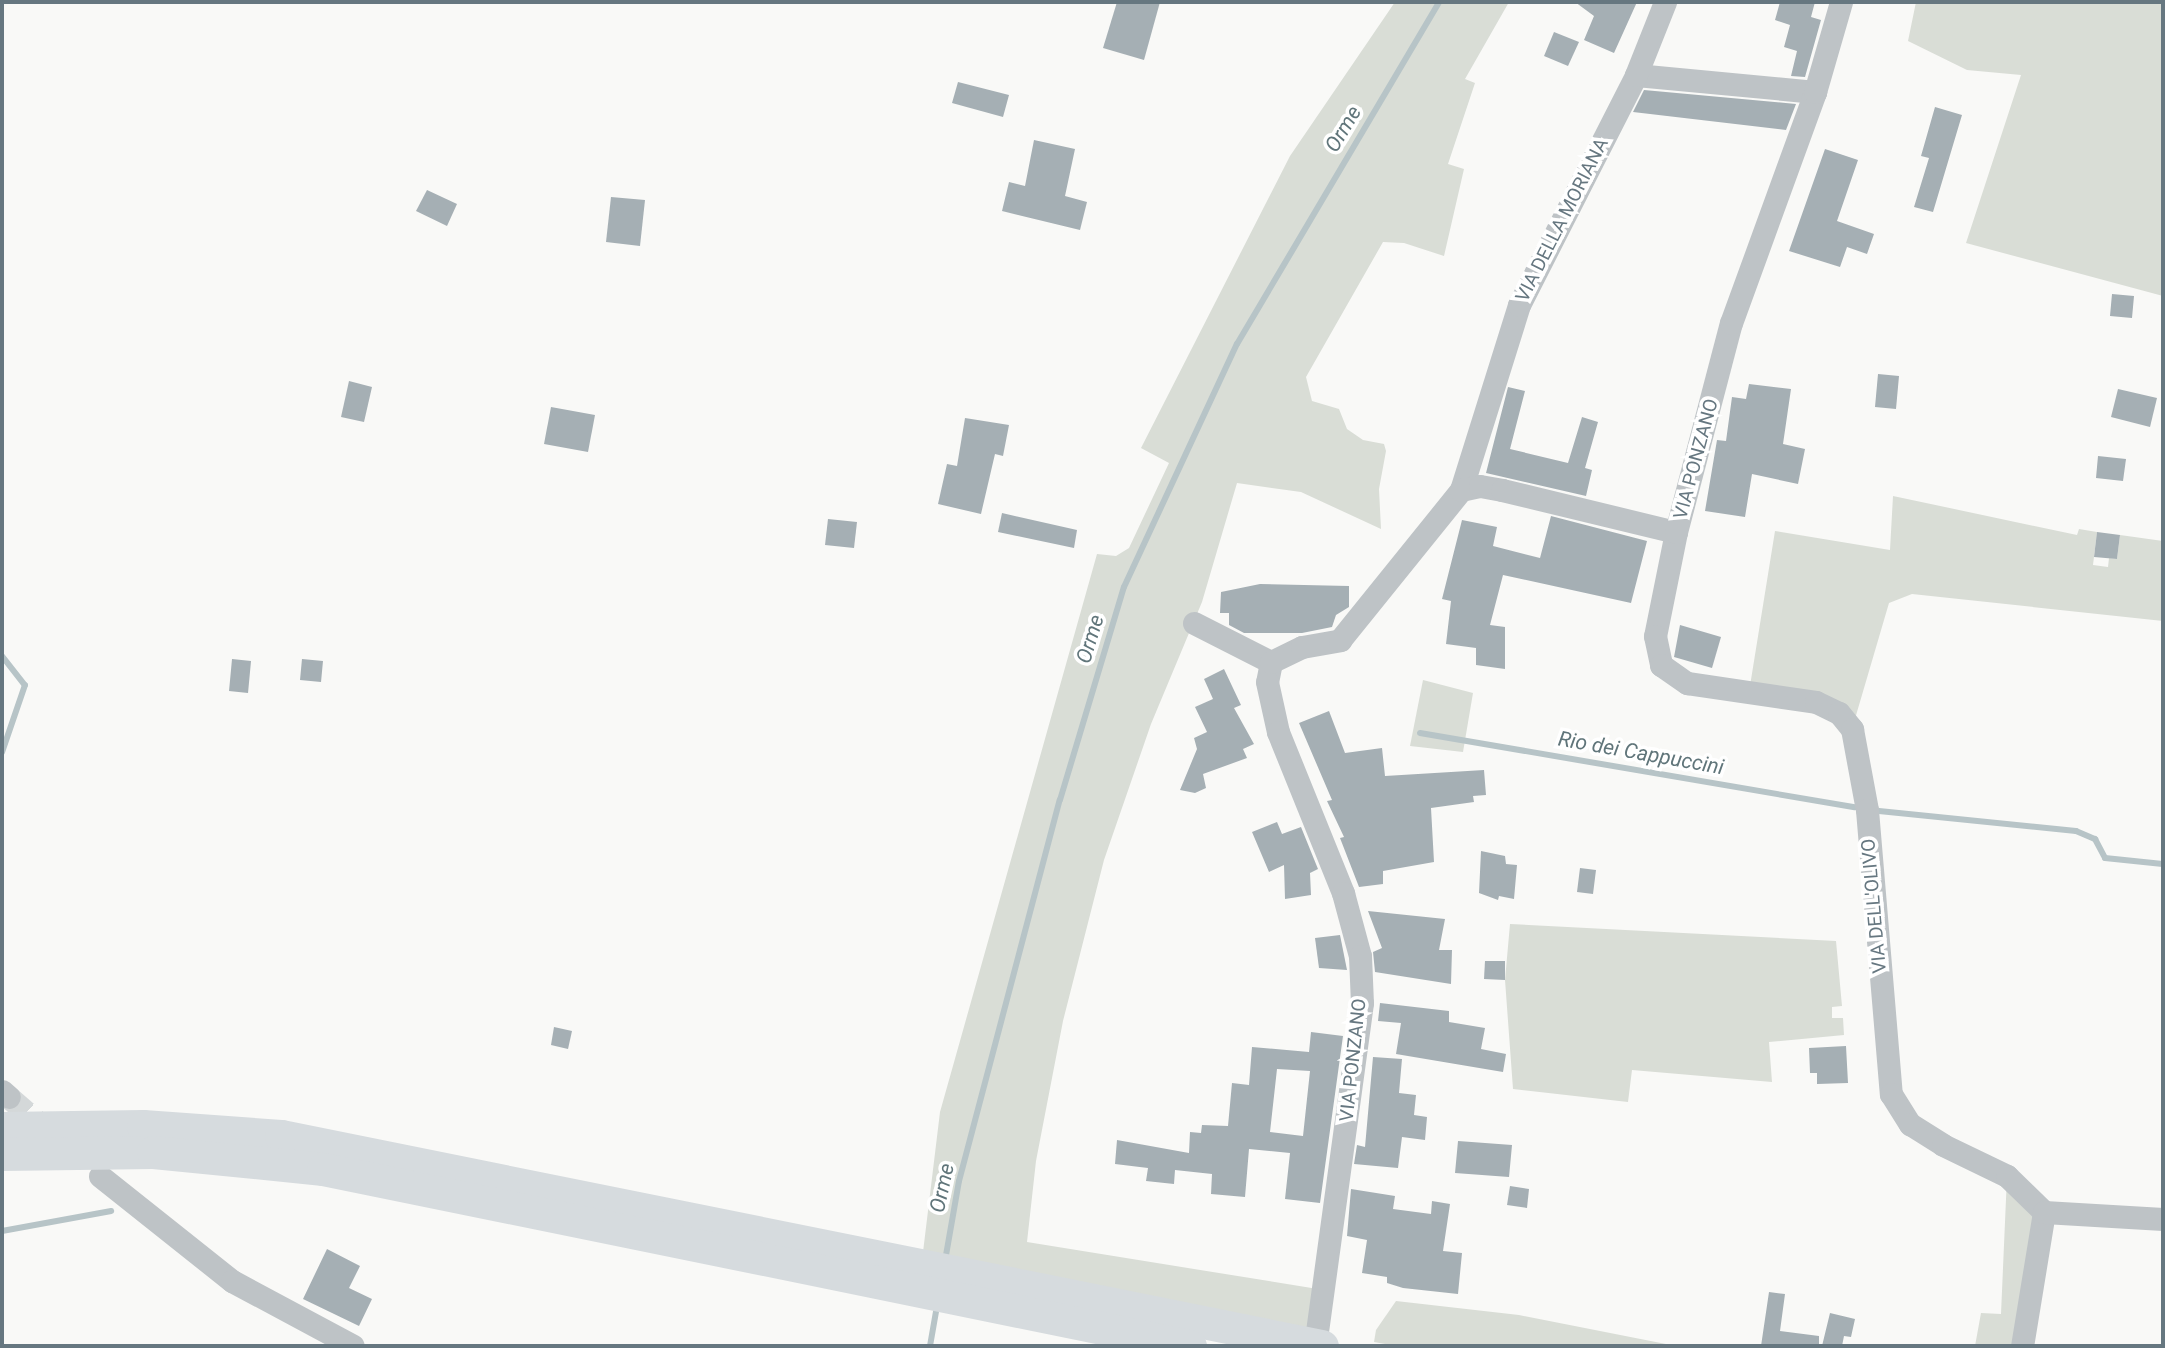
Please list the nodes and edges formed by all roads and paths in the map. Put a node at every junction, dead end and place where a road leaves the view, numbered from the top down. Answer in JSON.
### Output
{"nodes":[{"id":1,"x":1665,"y":2,"type":"edge"},
{"id":2,"x":1841,"y":2,"type":"edge"},
{"id":3,"x":1636,"y":75,"type":"junction"},
{"id":4,"x":1815,"y":92,"type":"junction"},
{"id":5,"x":1461,"y":490,"type":"junction"},
{"id":6,"x":1676,"y":532,"type":"junction"},
{"id":7,"x":1194,"y":623,"type":"dead end"},
{"id":8,"x":1271,"y":662,"type":"junction"},
{"id":9,"x":4,"y":1105,"type":"edge"},
{"id":10,"x":2,"y":1154,"type":"edge"},
{"id":11,"x":100,"y":1176,"type":"dead end"},
{"id":12,"x":2044,"y":1212,"type":"junction"},
{"id":13,"x":2163,"y":1219,"type":"edge"},
{"id":14,"x":910,"y":1276,"type":"junction"},
{"id":15,"x":1039,"y":1302,"type":"junction"},
{"id":16,"x":353,"y":1346,"type":"edge"},
{"id":17,"x":1189,"y":1346,"type":"edge"},
{"id":18,"x":1315,"y":1346,"type":"edge"},
{"id":19,"x":1322,"y":1346,"type":"edge"},
{"id":20,"x":2022,"y":1346,"type":"edge"}],
"edges":[{"from":1,"to":3,"type":"street","name":"VIA DELLA MORIANA"},
{"from":2,"to":4,"type":"street","name":"VIA PONZANO"},
{"from":3,"to":4,"type":"street"},
{"from":3,"to":5,"type":"street","name":"VIA DELLA MORIANA"},
{"from":4,"to":6,"type":"street","name":"VIA PONZANO"},
{"from":5,"to":6,"type":"street","name":"VIA PONZANO"},
{"from":5,"to":8,"type":"street"},
{"from":6,"to":12,"type":"street","name":"VIA DELL'OLIVO"},
{"from":7,"to":8,"type":"street"},
{"from":8,"to":18,"type":"street","name":"VIA PONZANO"},
{"from":9,"to":14,"type":"highway"},
{"from":10,"to":14,"type":"highway"},
{"from":11,"to":16,"type":"street"},
{"from":12,"to":13,"type":"street"},
{"from":12,"to":20,"type":"street"},
{"from":14,"to":15,"type":"highway"},
{"from":15,"to":17,"type":"highway"},
{"from":15,"to":19,"type":"highway"}]}
